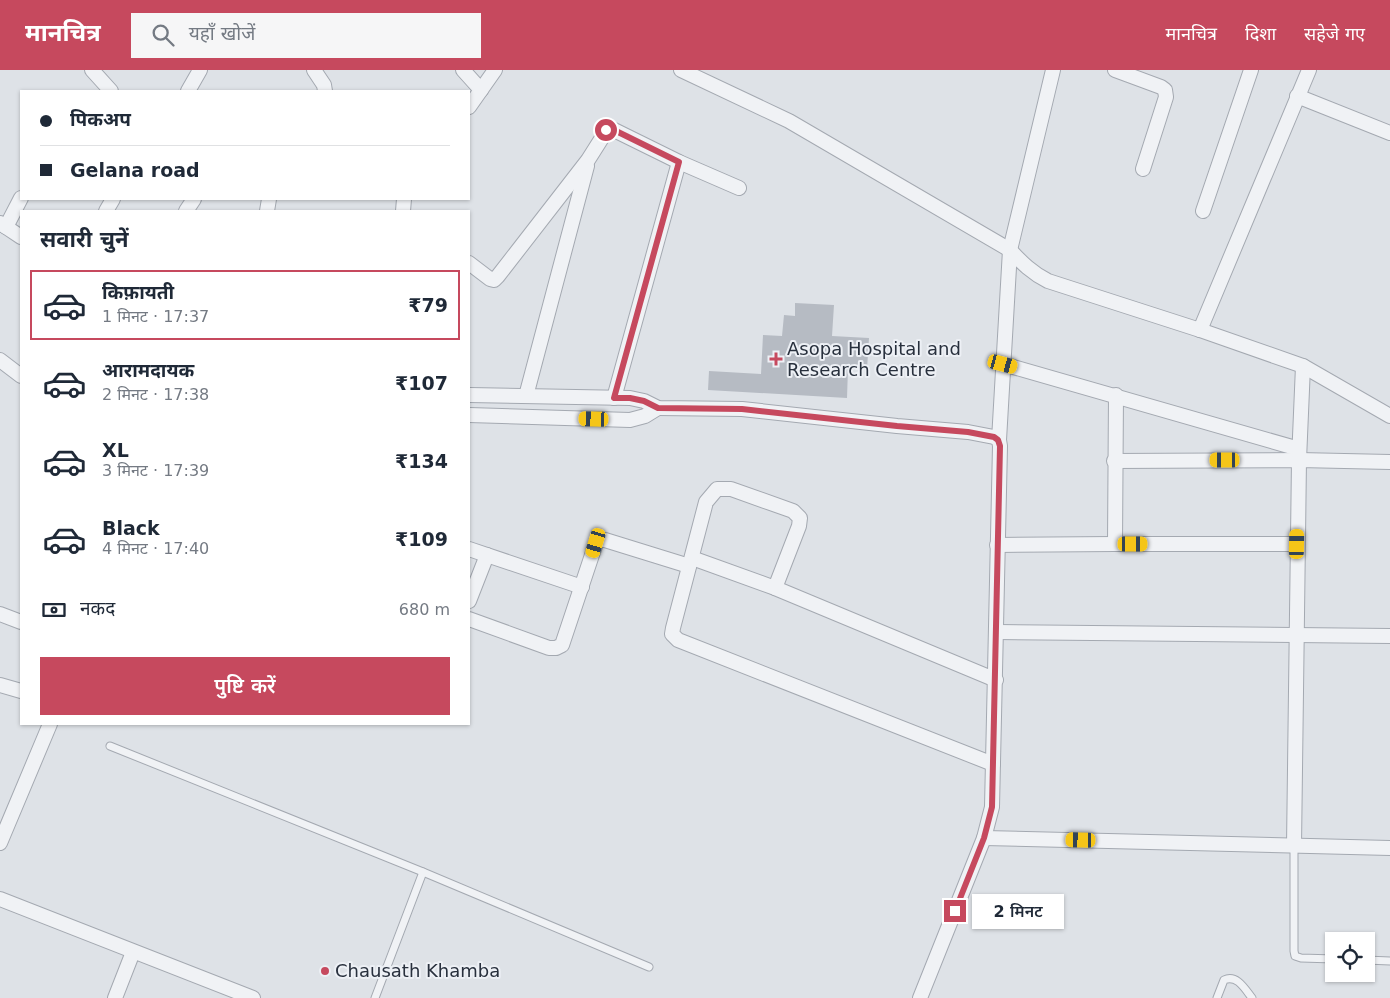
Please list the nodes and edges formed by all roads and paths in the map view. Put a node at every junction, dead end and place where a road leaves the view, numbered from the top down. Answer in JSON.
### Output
{"nodes":[{"id":1,"x":92,"y":70,"type":"edge"},
{"id":2,"x":110,"y":70,"type":"edge"},
{"id":3,"x":200,"y":70,"type":"edge"},
{"id":4,"x":314,"y":70,"type":"edge"},
{"id":5,"x":464,"y":70,"type":"edge"},
{"id":6,"x":495,"y":70,"type":"edge"},
{"id":7,"x":681,"y":70,"type":"edge"},
{"id":8,"x":1054,"y":70,"type":"edge"},
{"id":9,"x":1115,"y":70,"type":"edge"},
{"id":10,"x":1252,"y":70,"type":"edge"},
{"id":11,"x":1309,"y":70,"type":"edge"},
{"id":12,"x":108,"y":88,"type":"edge"},
{"id":13,"x":189,"y":90,"type":"edge"},
{"id":14,"x":325,"y":90,"type":"edge"},
{"id":15,"x":481,"y":90,"type":"junction"},
{"id":16,"x":1297,"y":96,"type":"junction"},
{"id":17,"x":470,"y":105,"type":"edge"},
{"id":18,"x":1390,"y":132,"type":"edge"},
{"id":19,"x":588,"y":160,"type":"junction"},
{"id":20,"x":679,"y":162,"type":"junction"},
{"id":21,"x":1143,"y":169,"type":"dead end"},
{"id":22,"x":739,"y":188,"type":"dead end"},
{"id":23,"x":20,"y":200,"type":"edge"},
{"id":24,"x":1203,"y":211,"type":"dead end"},
{"id":25,"x":3,"y":225,"type":"edge"},
{"id":26,"x":20,"y":236,"type":"edge"},
{"id":27,"x":1010,"y":250,"type":"junction"},
{"id":28,"x":470,"y":264,"type":"edge"},
{"id":29,"x":1200,"y":330,"type":"junction"},
{"id":30,"x":0,"y":360,"type":"edge"},
{"id":31,"x":1003,"y":364,"type":"junction"},
{"id":32,"x":1303,"y":366,"type":"junction"},
{"id":33,"x":20,"y":375,"type":"edge"},
{"id":34,"x":470,"y":395,"type":"edge"},
{"id":35,"x":526,"y":396,"type":"junction"},
{"id":36,"x":1116,"y":396,"type":"junction"},
{"id":37,"x":614,"y":398,"type":"junction"},
{"id":38,"x":658,"y":408,"type":"junction"},
{"id":39,"x":470,"y":415,"type":"edge"},
{"id":40,"x":1390,"y":416,"type":"edge"},
{"id":41,"x":998,"y":440,"type":"junction"},
{"id":42,"x":1299,"y":454,"type":"junction"},
{"id":43,"x":1114,"y":461,"type":"junction"},
{"id":44,"x":1390,"y":462,"type":"edge"},
{"id":45,"x":1115,"y":544,"type":"junction"},
{"id":46,"x":1297,"y":544,"type":"junction"},
{"id":47,"x":997,"y":545,"type":"junction"},
{"id":48,"x":470,"y":548,"type":"edge"},
{"id":49,"x":487,"y":555,"type":"junction"},
{"id":50,"x":691,"y":562,"type":"junction"},
{"id":51,"x":582,"y":587,"type":"junction"},
{"id":52,"x":775,"y":588,"type":"junction"},
{"id":53,"x":470,"y":598,"type":"edge"},
{"id":54,"x":0,"y":614,"type":"edge"},
{"id":55,"x":470,"y":619,"type":"edge"},
{"id":56,"x":20,"y":622,"type":"edge"},
{"id":57,"x":997,"y":632,"type":"junction"},
{"id":58,"x":1296,"y":635,"type":"junction"},
{"id":59,"x":1390,"y":636,"type":"edge"},
{"id":60,"x":996,"y":680,"type":"junction"},
{"id":61,"x":0,"y":684,"type":"edge"},
{"id":62,"x":20,"y":691,"type":"edge"},
{"id":63,"x":50,"y":725,"type":"edge"},
{"id":64,"x":110,"y":746,"type":"dead end"},
{"id":65,"x":993,"y":764,"type":"junction"},
{"id":66,"x":984,"y":838,"type":"junction"},
{"id":67,"x":1,"y":840,"type":"edge"},
{"id":68,"x":1294,"y":846,"type":"junction"},
{"id":69,"x":1390,"y":848,"type":"edge"},
{"id":70,"x":423,"y":872,"type":"junction"},
{"id":71,"x":0,"y":899,"type":"edge"},
{"id":72,"x":133,"y":952,"type":"junction"},
{"id":73,"x":1325,"y":959,"type":"edge"},
{"id":74,"x":1375,"y":960,"type":"edge"},
{"id":75,"x":1390,"y":961,"type":"edge"},
{"id":76,"x":649,"y":968,"type":"dead end"},
{"id":77,"x":115,"y":998,"type":"edge"},
{"id":78,"x":253,"y":998,"type":"edge"},
{"id":79,"x":375,"y":998,"type":"edge"},
{"id":80,"x":920,"y":998,"type":"edge"},
{"id":81,"x":1217,"y":998,"type":"edge"},
{"id":82,"x":1252,"y":998,"type":"edge"}],
"edges":[{"from":1,"to":12,"type":"street"},
{"from":2,"to":12,"type":"street"},
{"from":3,"to":13,"type":"street"},
{"from":4,"to":14,"type":"street"},
{"from":5,"to":15,"type":"street"},
{"from":6,"to":15,"type":"street"},
{"from":7,"to":27,"type":"street"},
{"from":8,"to":27,"type":"street"},
{"from":9,"to":21,"type":"street"},
{"from":10,"to":24,"type":"street"},
{"from":11,"to":16,"type":"street"},
{"from":15,"to":17,"type":"street"},
{"from":16,"to":18,"type":"street"},
{"from":16,"to":29,"type":"street"},
{"from":19,"to":20,"type":"street"},
{"from":19,"to":28,"type":"street"},
{"from":19,"to":35,"type":"street"},
{"from":20,"to":22,"type":"street"},
{"from":20,"to":37,"type":"street"},
{"from":23,"to":25,"type":"street"},
{"from":25,"to":26,"type":"street"},
{"from":27,"to":29,"type":"street"},
{"from":27,"to":31,"type":"street"},
{"from":29,"to":32,"type":"street"},
{"from":30,"to":33,"type":"street"},
{"from":31,"to":36,"type":"street"},
{"from":31,"to":41,"type":"street"},
{"from":32,"to":40,"type":"street"},
{"from":32,"to":42,"type":"street"},
{"from":34,"to":35,"type":"street"},
{"from":35,"to":37,"type":"street"},
{"from":36,"to":42,"type":"street"},
{"from":36,"to":43,"type":"street"},
{"from":37,"to":38,"type":"street"},
{"from":38,"to":39,"type":"street"},
{"from":38,"to":41,"type":"street"},
{"from":41,"to":47,"type":"street"},
{"from":42,"to":43,"type":"street"},
{"from":42,"to":44,"type":"street"},
{"from":42,"to":46,"type":"street"},
{"from":43,"to":45,"type":"street"},
{"from":45,"to":46,"type":"street"},
{"from":45,"to":47,"type":"street"},
{"from":46,"to":58,"type":"street"},
{"from":47,"to":57,"type":"street"},
{"from":48,"to":49,"type":"street"},
{"from":49,"to":51,"type":"street"},
{"from":49,"to":53,"type":"street"},
{"from":50,"to":51,"type":"street"},
{"from":50,"to":52,"type":"street"},
{"from":50,"to":52,"type":"street"},
{"from":50,"to":65,"type":"street"},
{"from":51,"to":55,"type":"street"},
{"from":52,"to":60,"type":"street"},
{"from":54,"to":56,"type":"street"},
{"from":57,"to":58,"type":"street"},
{"from":57,"to":60,"type":"street"},
{"from":58,"to":59,"type":"street"},
{"from":58,"to":68,"type":"street"},
{"from":60,"to":65,"type":"street"},
{"from":61,"to":62,"type":"street"},
{"from":63,"to":67,"type":"street"},
{"from":64,"to":70,"type":"lane"},
{"from":65,"to":66,"type":"street"},
{"from":66,"to":68,"type":"street"},
{"from":66,"to":80,"type":"street"},
{"from":68,"to":69,"type":"street"},
{"from":68,"to":73,"type":"lane"},
{"from":70,"to":76,"type":"lane"},
{"from":70,"to":79,"type":"lane"},
{"from":71,"to":72,"type":"street"},
{"from":72,"to":77,"type":"street"},
{"from":72,"to":78,"type":"street"},
{"from":74,"to":75,"type":"lane"},
{"from":81,"to":82,"type":"lane"}]}
